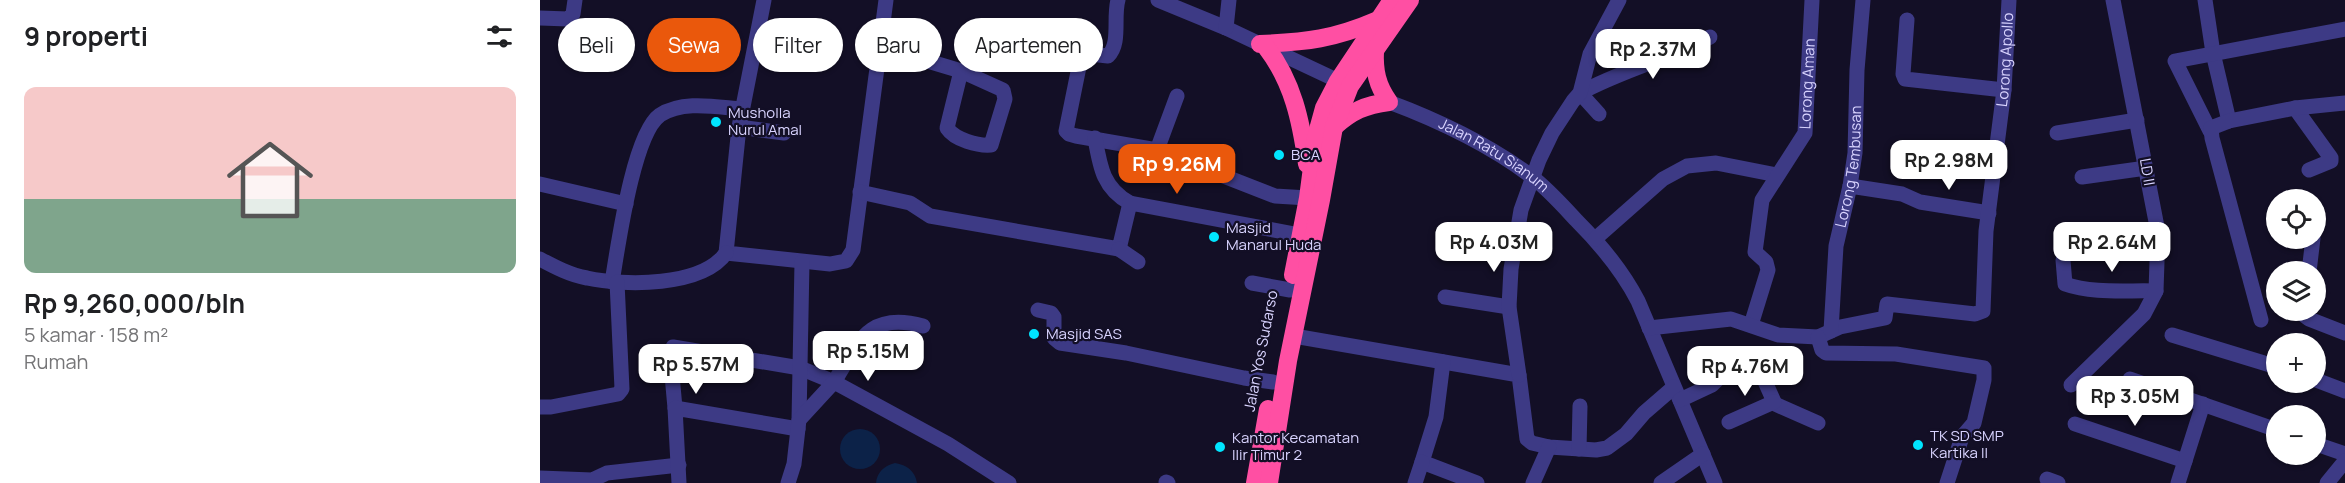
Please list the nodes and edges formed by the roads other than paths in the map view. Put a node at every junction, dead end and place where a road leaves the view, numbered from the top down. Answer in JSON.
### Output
{"nodes":[{"id":1,"x":575,"y":0,"type":"edge"},
{"id":2,"x":764,"y":0,"type":"edge"},
{"id":3,"x":886,"y":0,"type":"edge"},
{"id":4,"x":1118,"y":0,"type":"edge"},
{"id":5,"x":1229,"y":0,"type":"edge"},
{"id":6,"x":1392,"y":0,"type":"edge"},
{"id":7,"x":1410,"y":0,"type":"edge"},
{"id":8,"x":1619,"y":0,"type":"edge"},
{"id":9,"x":1812,"y":0,"type":"edge"},
{"id":10,"x":1863,"y":0,"type":"edge"},
{"id":11,"x":2009,"y":0,"type":"edge"},
{"id":12,"x":2113,"y":0,"type":"edge"},
{"id":13,"x":2205,"y":0,"type":"edge"},
{"id":14,"x":1162,"y":1,"type":"edge"},
{"id":15,"x":540,"y":18,"type":"edge"},
{"id":16,"x":884,"y":18,"type":"edge"},
{"id":17,"x":1378,"y":20,"type":"junction"},
{"id":18,"x":1907,"y":20,"type":"dead end"},
{"id":19,"x":1226,"y":28,"type":"junction"},
{"id":20,"x":2345,"y":29,"type":"edge"},
{"id":21,"x":1710,"y":37,"type":"dead end"},
{"id":22,"x":1263,"y":46,"type":"junction"},
{"id":23,"x":1375,"y":50,"type":"junction"},
{"id":24,"x":2212,"y":53,"type":"junction"},
{"id":25,"x":961,"y":71,"type":"joint"},
{"id":26,"x":877,"y":72,"type":"edge"},
{"id":27,"x":1344,"y":83,"type":"junction"},
{"id":28,"x":2004,"y":90,"type":"junction"},
{"id":29,"x":1580,"y":93,"type":"junction"},
{"id":30,"x":1177,"y":96,"type":"dead end"},
{"id":31,"x":1389,"y":102,"type":"junction"},
{"id":32,"x":2345,"y":103,"type":"edge"},
{"id":33,"x":2295,"y":108,"type":"junction"},
{"id":34,"x":742,"y":109,"type":"junction"},
{"id":35,"x":1599,"y":114,"type":"dead end"},
{"id":36,"x":2137,"y":120,"type":"junction"},
{"id":37,"x":2229,"y":121,"type":"junction"},
{"id":38,"x":739,"y":127,"type":"junction"},
{"id":39,"x":1334,"y":127,"type":"junction"},
{"id":40,"x":2210,"y":131,"type":"junction"},
{"id":41,"x":784,"y":133,"type":"dead end"},
{"id":42,"x":2057,"y":133,"type":"dead end"},
{"id":43,"x":1095,"y":138,"type":"junction"},
{"id":44,"x":1157,"y":150,"type":"junction"},
{"id":45,"x":2146,"y":168,"type":"junction"},
{"id":46,"x":2309,"y":170,"type":"dead end"},
{"id":47,"x":1777,"y":175,"type":"junction"},
{"id":48,"x":1532,"y":177,"type":"junction"},
{"id":49,"x":2082,"y":177,"type":"dead end"},
{"id":50,"x":540,"y":184,"type":"edge"},
{"id":51,"x":1850,"y":186,"type":"junction"},
{"id":52,"x":1309,"y":191,"type":"junction"},
{"id":53,"x":860,"y":192,"type":"junction"},
{"id":54,"x":1130,"y":203,"type":"junction"},
{"id":55,"x":626,"y":204,"type":"junction"},
{"id":56,"x":1989,"y":213,"type":"junction"},
{"id":57,"x":2158,"y":232,"type":"junction"},
{"id":58,"x":1300,"y":235,"type":"junction"},
{"id":59,"x":1595,"y":239,"type":"junction"},
{"id":60,"x":2084,"y":246,"type":"dead end"},
{"id":61,"x":726,"y":253,"type":"junction"},
{"id":62,"x":540,"y":259,"type":"edge"},
{"id":63,"x":2063,"y":260,"type":"dead end"},
{"id":64,"x":802,"y":262,"type":"junction"},
{"id":65,"x":614,"y":282,"type":"junction"},
{"id":66,"x":1251,"y":283,"type":"dead end"},
{"id":67,"x":1290,"y":290,"type":"junction"},
{"id":68,"x":2156,"y":291,"type":"junction"},
{"id":69,"x":1445,"y":297,"type":"dead end"},
{"id":70,"x":1509,"y":307,"type":"junction"},
{"id":71,"x":1038,"y":310,"type":"dead end"},
{"id":72,"x":2261,"y":320,"type":"dead end"},
{"id":73,"x":2312,"y":321,"type":"edge"},
{"id":74,"x":1751,"y":325,"type":"junction"},
{"id":75,"x":922,"y":326,"type":"dead end"},
{"id":76,"x":1649,"y":328,"type":"junction"},
{"id":77,"x":2345,"y":333,"type":"edge"},
{"id":78,"x":1824,"y":334,"type":"junction"},
{"id":79,"x":2172,"y":335,"type":"dead end"},
{"id":80,"x":1294,"y":336,"type":"junction"},
{"id":81,"x":1443,"y":362,"type":"junction"},
{"id":82,"x":2266,"y":364,"type":"edge"},
{"id":83,"x":800,"y":368,"type":"junction"},
{"id":84,"x":1519,"y":375,"type":"junction"},
{"id":85,"x":2130,"y":379,"type":"dead end"},
{"id":86,"x":834,"y":382,"type":"junction"},
{"id":87,"x":1273,"y":382,"type":"junction"},
{"id":88,"x":2326,"y":384,"type":"edge"},
{"id":89,"x":2071,"y":386,"type":"dead end"},
{"id":90,"x":2345,"y":391,"type":"edge"},
{"id":91,"x":1677,"y":393,"type":"junction"},
{"id":92,"x":1774,"y":402,"type":"junction"},
{"id":93,"x":2203,"y":404,"type":"junction"},
{"id":94,"x":1581,"y":406,"type":"dead end"},
{"id":95,"x":540,"y":408,"type":"edge"},
{"id":96,"x":675,"y":408,"type":"junction"},
{"id":97,"x":1730,"y":422,"type":"dead end"},
{"id":98,"x":1818,"y":423,"type":"dead end"},
{"id":99,"x":2075,"y":424,"type":"dead end"},
{"id":100,"x":799,"y":425,"type":"junction"},
{"id":101,"x":2266,"y":426,"type":"edge"},
{"id":102,"x":1549,"y":447,"type":"junction"},
{"id":103,"x":2326,"y":447,"type":"edge"},
{"id":104,"x":1579,"y":449,"type":"junction"},
{"id":105,"x":1703,"y":454,"type":"junction"},
{"id":106,"x":2345,"y":454,"type":"edge"},
{"id":107,"x":2185,"y":461,"type":"junction"},
{"id":108,"x":2345,"y":461,"type":"edge"},
{"id":109,"x":1422,"y":462,"type":"junction"},
{"id":110,"x":679,"y":465,"type":"junction"},
{"id":111,"x":540,"y":478,"type":"edge"},
{"id":112,"x":679,"y":483,"type":"edge"},
{"id":113,"x":788,"y":483,"type":"edge"},
{"id":114,"x":1009,"y":483,"type":"edge"},
{"id":115,"x":1255,"y":483,"type":"edge"},
{"id":116,"x":1269,"y":483,"type":"edge"},
{"id":117,"x":1415,"y":483,"type":"edge"},
{"id":118,"x":1477,"y":483,"type":"edge"},
{"id":119,"x":1533,"y":483,"type":"edge"},
{"id":120,"x":1661,"y":483,"type":"edge"},
{"id":121,"x":1715,"y":483,"type":"edge"},
{"id":122,"x":1947,"y":483,"type":"edge"},
{"id":123,"x":2178,"y":483,"type":"edge"},
{"id":124,"x":2326,"y":483,"type":"edge"}],
"edges":[{"from":1,"to":15,"type":"street"},
{"from":2,"to":34,"type":"street"},
{"from":3,"to":16,"type":"street"},
{"from":4,"to":43,"type":"street"},
{"from":5,"to":19,"type":"street"},
{"from":6,"to":17,"type":"highway"},
{"from":7,"to":23,"type":"highway"},
{"from":8,"to":29,"type":"street"},
{"from":9,"to":47,"type":"street","name":"Lorong Aman"},
{"from":10,"to":51,"type":"street","name":"Lorong Tembusan"},
{"from":11,"to":28,"type":"street","name":"Lorong Apollo"},
{"from":12,"to":36,"type":"street","name":"LD II"},
{"from":13,"to":24,"type":"street"},
{"from":14,"to":19,"type":"street"},
{"from":17,"to":22,"type":"highway"},
{"from":17,"to":27,"type":"highway"},
{"from":18,"to":28,"type":"street"},
{"from":19,"to":22,"type":"street"},
{"from":20,"to":24,"type":"street"},
{"from":21,"to":29,"type":"street"},
{"from":22,"to":27,"type":"street"},
{"from":22,"to":52,"type":"highway"},
{"from":23,"to":27,"type":"highway"},
{"from":23,"to":31,"type":"highway"},
{"from":24,"to":37,"type":"street"},
{"from":24,"to":40,"type":"street"},
{"from":25,"to":25,"type":"street"},
{"from":26,"to":53,"type":"street"},
{"from":27,"to":39,"type":"highway"},
{"from":27,"to":52,"type":"highway","name":"Jalan Yos Sudarso"},
{"from":28,"to":56,"type":"street","name":"Lorong Apollo"},
{"from":29,"to":35,"type":"street"},
{"from":29,"to":48,"type":"street"},
{"from":30,"to":44,"type":"street"},
{"from":31,"to":39,"type":"highway"},
{"from":31,"to":48,"type":"street","name":"Jalan Ratu Sianum"},
{"from":32,"to":33,"type":"street"},
{"from":33,"to":37,"type":"street"},
{"from":33,"to":46,"type":"street"},
{"from":34,"to":38,"type":"street"},
{"from":34,"to":55,"type":"street"},
{"from":36,"to":42,"type":"street"},
{"from":36,"to":45,"type":"street","name":"LD II"},
{"from":37,"to":40,"type":"street"},
{"from":38,"to":41,"type":"street"},
{"from":38,"to":61,"type":"street"},
{"from":39,"to":80,"type":"highway"},
{"from":40,"to":72,"type":"street"},
{"from":43,"to":44,"type":"street"},
{"from":43,"to":54,"type":"street"},
{"from":44,"to":52,"type":"street"},
{"from":45,"to":49,"type":"street"},
{"from":45,"to":57,"type":"street","name":"LD II"},
{"from":47,"to":59,"type":"street"},
{"from":47,"to":74,"type":"street","name":"Lorong Aman"},
{"from":48,"to":59,"type":"street","name":"Jalan Ratu Sianum"},
{"from":48,"to":70,"type":"street"},
{"from":50,"to":55,"type":"street"},
{"from":51,"to":56,"type":"street"},
{"from":51,"to":78,"type":"street","name":"Lorong Tembusan"},
{"from":52,"to":58,"type":"highway","name":"Jalan Yos Sudarso"},
{"from":53,"to":54,"type":"street"},
{"from":53,"to":64,"type":"street"},
{"from":54,"to":58,"type":"street"},
{"from":55,"to":65,"type":"street"},
{"from":56,"to":78,"type":"street","name":"Lorong Apollo"},
{"from":57,"to":60,"type":"street"},
{"from":57,"to":68,"type":"street","name":"LD II"},
{"from":58,"to":67,"type":"highway","name":"Jalan Yos Sudarso"},
{"from":59,"to":76,"type":"street","name":"Jalan Ratu Sianum"},
{"from":61,"to":64,"type":"street"},
{"from":61,"to":65,"type":"street"},
{"from":62,"to":65,"type":"street"},
{"from":63,"to":68,"type":"street"},
{"from":64,"to":83,"type":"street"},
{"from":65,"to":95,"type":"street"},
{"from":66,"to":67,"type":"street"},
{"from":67,"to":87,"type":"highway","name":"Jalan Yos Sudarso"},
{"from":68,"to":89,"type":"street","name":"LD II"},
{"from":69,"to":70,"type":"street"},
{"from":70,"to":84,"type":"street"},
{"from":71,"to":87,"type":"street"},
{"from":73,"to":77,"type":"street"},
{"from":74,"to":76,"type":"street"},
{"from":74,"to":78,"type":"street"},
{"from":75,"to":86,"type":"street"},
{"from":76,"to":91,"type":"street","name":"Jalan Ratu Sianum"},
{"from":78,"to":122,"type":"street"},
{"from":79,"to":82,"type":"street"},
{"from":80,"to":81,"type":"street"},
{"from":80,"to":116,"type":"highway"},
{"from":81,"to":84,"type":"street"},
{"from":81,"to":109,"type":"street"},
{"from":83,"to":86,"type":"street"},
{"from":83,"to":96,"type":"street"},
{"from":83,"to":100,"type":"street"},
{"from":84,"to":102,"type":"street"},
{"from":85,"to":93,"type":"street"},
{"from":86,"to":100,"type":"street"},
{"from":86,"to":114,"type":"street"},
{"from":87,"to":115,"type":"highway","name":"Jalan Yos Sudarso"},
{"from":88,"to":90,"type":"street"},
{"from":91,"to":92,"type":"street"},
{"from":91,"to":104,"type":"street"},
{"from":91,"to":105,"type":"street","name":"Jalan Ratu Sianum"},
{"from":92,"to":97,"type":"street"},
{"from":92,"to":98,"type":"street"},
{"from":93,"to":101,"type":"street"},
{"from":93,"to":107,"type":"street"},
{"from":94,"to":104,"type":"street"},
{"from":96,"to":100,"type":"street"},
{"from":96,"to":110,"type":"street"},
{"from":99,"to":107,"type":"street"},
{"from":100,"to":113,"type":"street"},
{"from":102,"to":104,"type":"street"},
{"from":102,"to":119,"type":"street"},
{"from":103,"to":106,"type":"street"},
{"from":105,"to":120,"type":"street"},
{"from":105,"to":121,"type":"street","name":"Jalan Ratu Sianum"},
{"from":107,"to":123,"type":"street"},
{"from":108,"to":124,"type":"street"},
{"from":109,"to":117,"type":"street"},
{"from":109,"to":118,"type":"street"},
{"from":110,"to":111,"type":"street"},
{"from":110,"to":112,"type":"street"}]}
